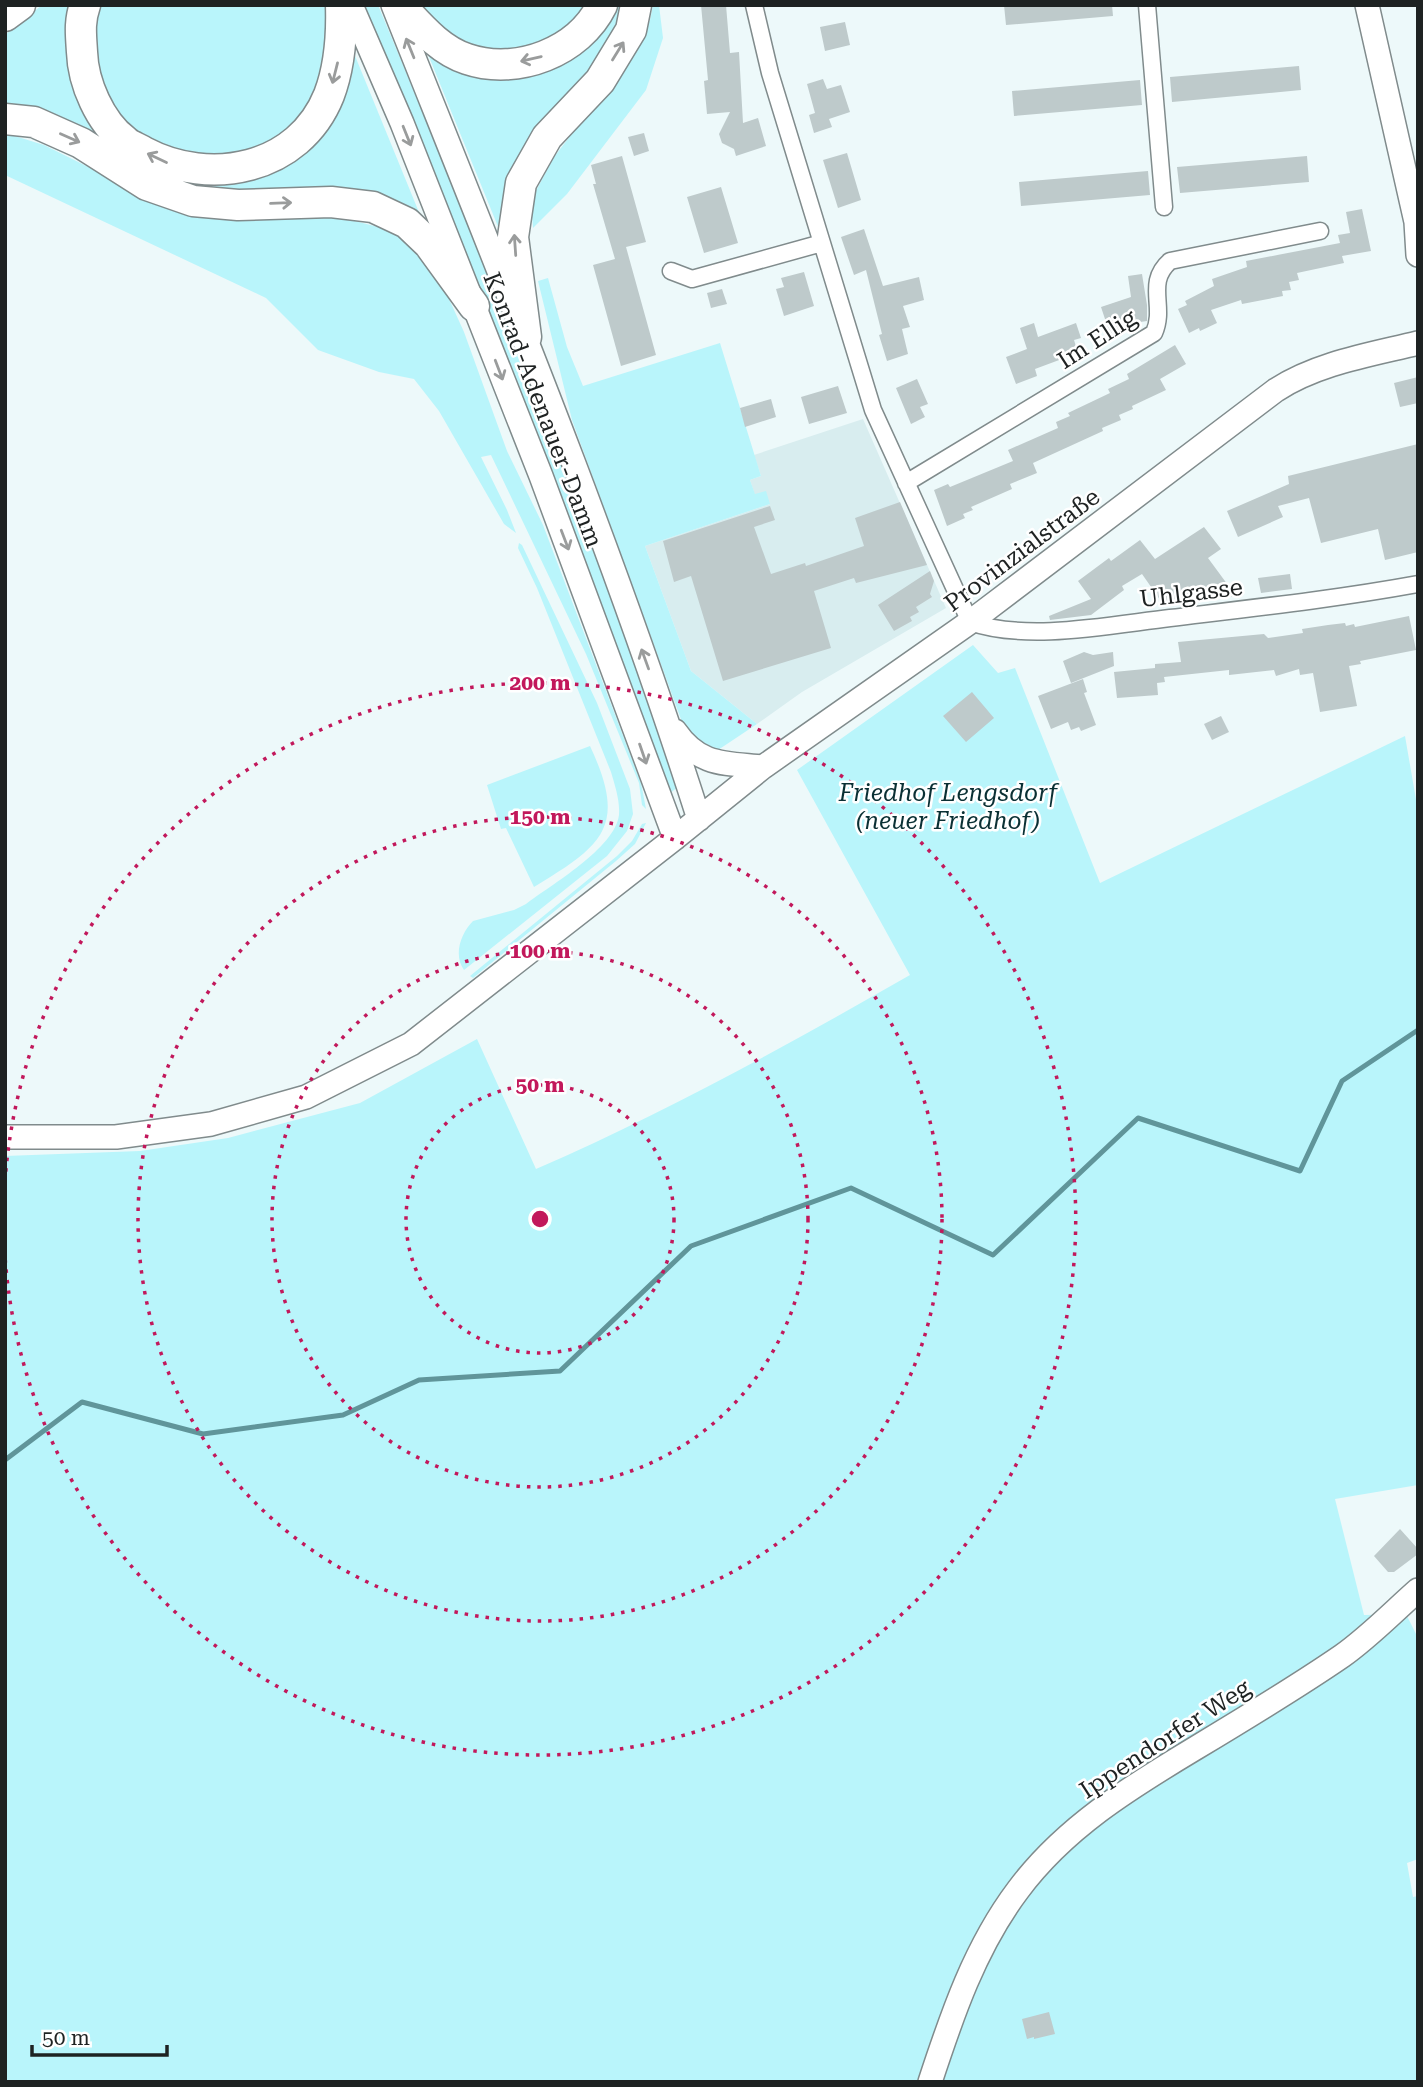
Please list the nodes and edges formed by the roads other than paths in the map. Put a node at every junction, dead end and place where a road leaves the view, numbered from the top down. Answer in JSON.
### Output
{"nodes":[{"id":1,"x":20,"y":5,"type":"edge"},
{"id":2,"x":85,"y":5,"type":"edge"},
{"id":3,"x":341,"y":5,"type":"edge"},
{"id":4,"x":351,"y":5,"type":"edge"},
{"id":5,"x":393,"y":5,"type":"edge"},
{"id":6,"x":400,"y":5,"type":"edge"},
{"id":7,"x":602,"y":5,"type":"edge"},
{"id":8,"x":636,"y":5,"type":"edge"},
{"id":9,"x":754,"y":5,"type":"edge"},
{"id":10,"x":1147,"y":5,"type":"edge"},
{"id":11,"x":1367,"y":5,"type":"edge"},
{"id":12,"x":5,"y":16,"type":"edge"},
{"id":13,"x":5,"y":118,"type":"edge"},
{"id":14,"x":1164,"y":206,"type":"dead end"},
{"id":15,"x":1417,"y":224,"type":"edge"},
{"id":16,"x":1320,"y":231,"type":"dead end"},
{"id":17,"x":822,"y":243,"type":"junction"},
{"id":18,"x":1418,"y":255,"type":"edge"},
{"id":19,"x":671,"y":271,"type":"dead end"},
{"id":20,"x":474,"y":306,"type":"junction"},
{"id":21,"x":526,"y":337,"type":"junction"},
{"id":22,"x":1418,"y":343,"type":"edge"},
{"id":23,"x":906,"y":483,"type":"junction"},
{"id":24,"x":1418,"y":584,"type":"edge"},
{"id":25,"x":970,"y":622,"type":"junction"},
{"id":26,"x":669,"y":723,"type":"junction"},
{"id":27,"x":763,"y":767,"type":"junction"},
{"id":28,"x":699,"y":819,"type":"junction"},
{"id":29,"x":675,"y":838,"type":"junction"},
{"id":30,"x":5,"y":1138,"type":"edge"},
{"id":31,"x":1418,"y":1590,"type":"edge"},
{"id":32,"x":930,"y":2082,"type":"edge"}],
"edges":[{"from":1,"to":12,"type":"highway"},
{"from":3,"to":2,"type":"highway","one_way":true},
{"from":4,"to":20,"type":"main road","name":"Konrad-Adenauer-Damm","one_way":true},
{"from":21,"to":5,"type":"main road","name":"Konrad-Adenauer-Damm","one_way":true},
{"from":7,"to":6,"type":"highway","one_way":true},
{"from":21,"to":8,"type":"highway","one_way":true},
{"from":9,"to":17,"type":"street"},
{"from":10,"to":14,"type":"street"},
{"from":11,"to":15,"type":"main road"},
{"from":13,"to":20,"type":"highway","one_way":true},
{"from":15,"to":18,"type":"main road"},
{"from":16,"to":23,"type":"street","name":"Im Ellig"},
{"from":17,"to":19,"type":"street"},
{"from":17,"to":23,"type":"street"},
{"from":20,"to":29,"type":"main road","name":"Konrad-Adenauer-Damm","one_way":true},
{"from":26,"to":21,"type":"main road","name":"Konrad-Adenauer-Damm","one_way":true},
{"from":22,"to":25,"type":"main road","name":"Provinzialstraße"},
{"from":23,"to":25,"type":"street"},
{"from":24,"to":25,"type":"street","name":"Uhlgasse"},
{"from":25,"to":27,"type":"main road","name":"Provinzialstraße"},
{"from":26,"to":27,"type":"main road"},
{"from":26,"to":28,"type":"main road","name":"Konrad-Adenauer-Damm"},
{"from":27,"to":28,"type":"main road","name":"Provinzialstraße"},
{"from":28,"to":29,"type":"main road","name":"Provinzialstraße"},
{"from":29,"to":30,"type":"main road","name":"Provinzialstraße"},
{"from":31,"to":32,"type":"main road","name":"Ippendorfer Weg"}]}
